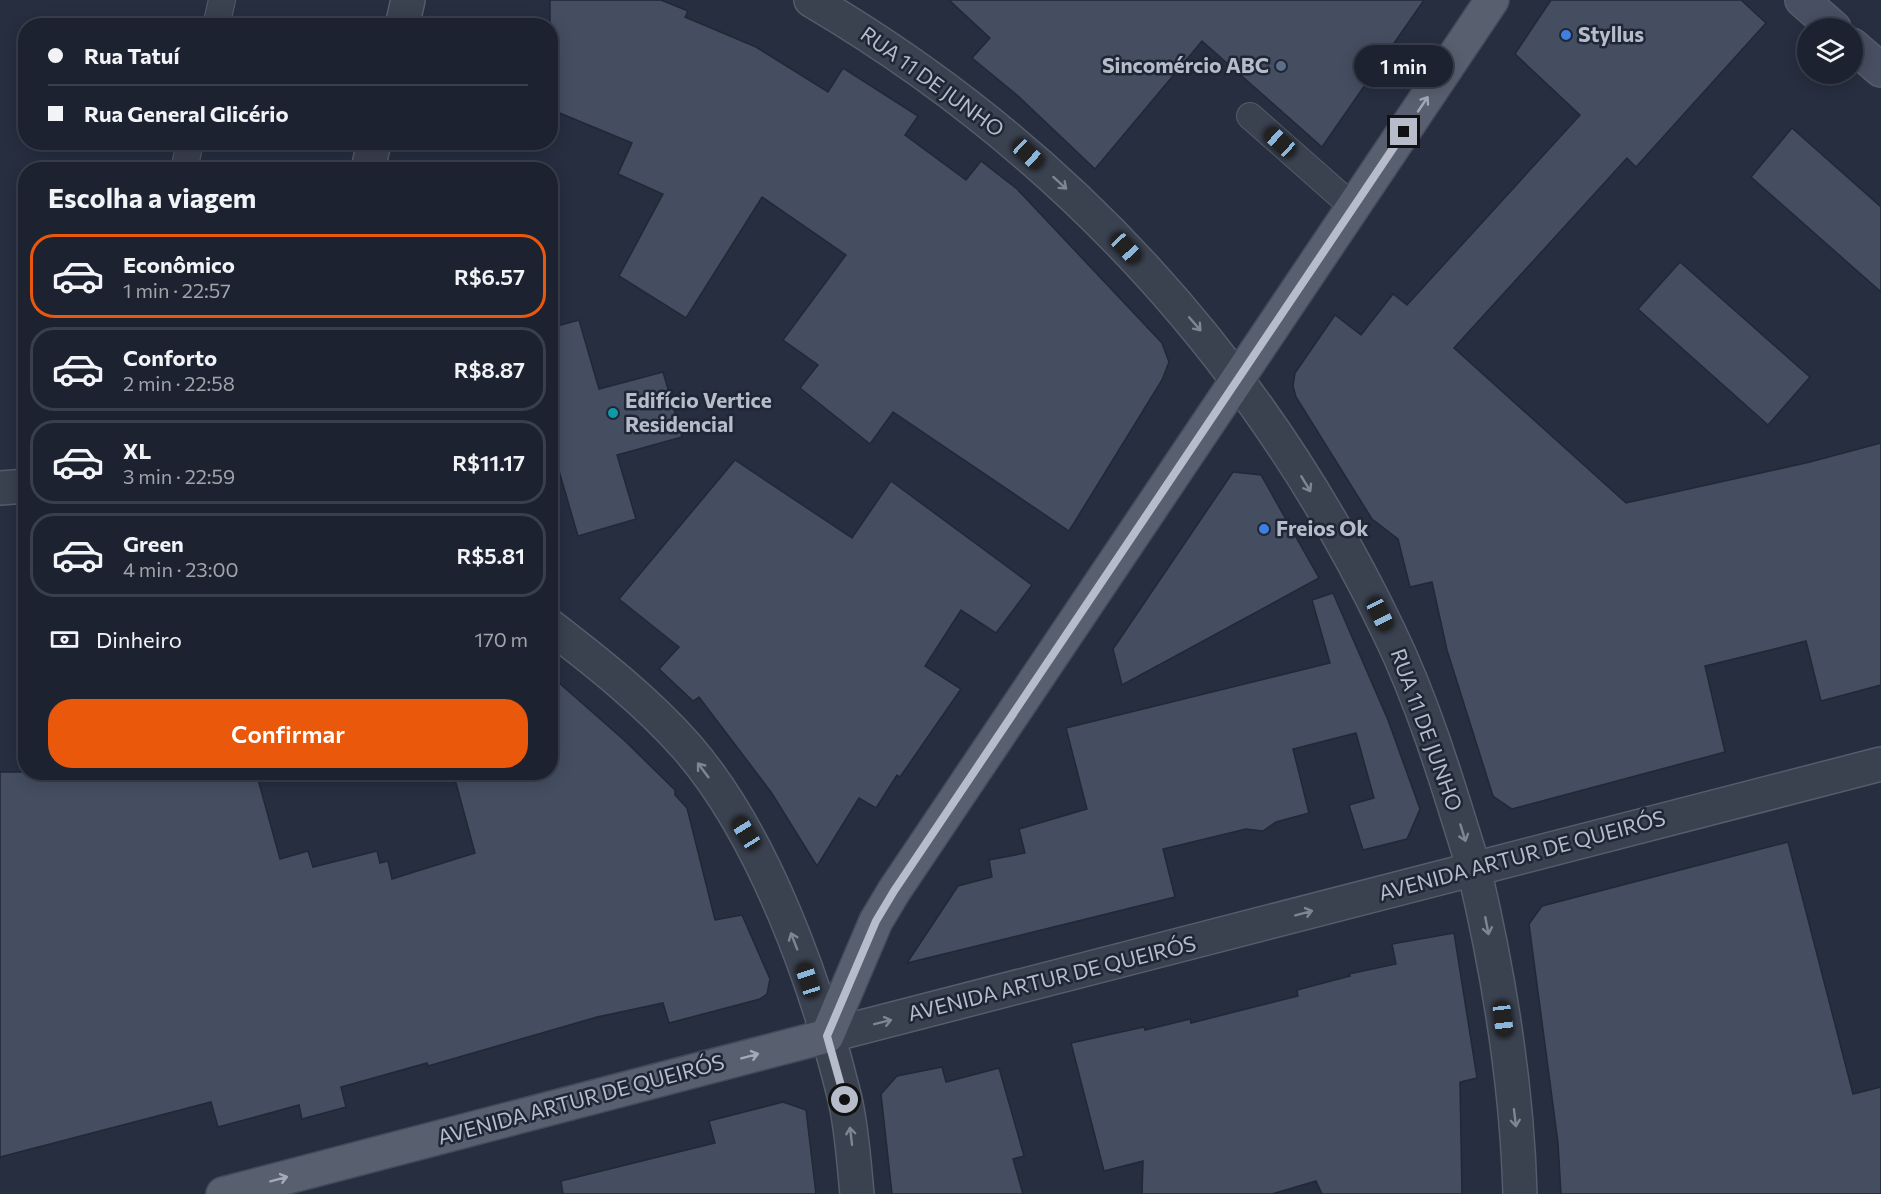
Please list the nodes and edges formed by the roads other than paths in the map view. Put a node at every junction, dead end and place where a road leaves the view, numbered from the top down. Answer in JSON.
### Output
{"nodes":[{"id":1,"x":222,"y":0,"type":"edge"},
{"id":2,"x":408,"y":0,"type":"edge"},
{"id":3,"x":811,"y":0,"type":"edge"},
{"id":4,"x":1492,"y":0,"type":"edge"},
{"id":5,"x":1802,"y":0,"type":"edge"},
{"id":6,"x":218,"y":18,"type":"edge"},
{"id":7,"x":404,"y":18,"type":"edge"},
{"id":8,"x":1823,"y":18,"type":"edge"},
{"id":9,"x":1863,"y":54,"type":"edge"},
{"id":10,"x":1881,"y":70,"type":"edge"},
{"id":11,"x":1250,"y":116,"type":"dead end"},
{"id":12,"x":1353,"y":207,"type":"junction"},
{"id":13,"x":1238,"y":379,"type":"junction"},
{"id":14,"x":18,"y":487,"type":"edge"},
{"id":15,"x":0,"y":488,"type":"edge"},
{"id":16,"x":558,"y":632,"type":"edge"},
{"id":17,"x":1881,"y":764,"type":"edge"},
{"id":18,"x":1474,"y":869,"type":"junction"},
{"id":19,"x":827,"y":1036,"type":"junction"},
{"id":20,"x":223,"y":1194,"type":"edge"},
{"id":21,"x":857,"y":1194,"type":"edge"},
{"id":22,"x":1520,"y":1194,"type":"edge"}],
"edges":[{"from":1,"to":6,"type":"lane"},
{"from":2,"to":7,"type":"street"},
{"from":3,"to":13,"type":"street","name":"RUA 11 DE JUNHO","one_way":true},
{"from":12,"to":4,"type":"main road","one_way":true},
{"from":5,"to":8,"type":"main road"},
{"from":9,"to":10,"type":"main road"},
{"from":11,"to":12,"type":"lane"},
{"from":12,"to":13,"type":"main road"},
{"from":13,"to":18,"type":"street","name":"RUA 11 DE JUNHO","one_way":true},
{"from":13,"to":19,"type":"main road"},
{"from":14,"to":15,"type":"street"},
{"from":19,"to":16,"type":"street","one_way":true},
{"from":17,"to":18,"type":"street","name":"AVENIDA ARTUR DE QUEIRÓS"},
{"from":19,"to":18,"type":"street","name":"AVENIDA ARTUR DE QUEIRÓS","one_way":true},
{"from":18,"to":22,"type":"street","name":"RUA 11 DE JUNHO","one_way":true},
{"from":20,"to":19,"type":"main road","name":"AVENIDA ARTUR DE QUEIRÓS","one_way":true},
{"from":21,"to":19,"type":"street","one_way":true}]}
